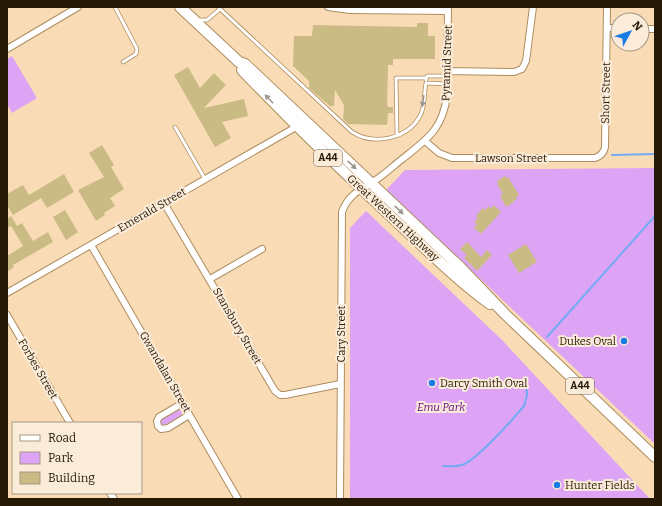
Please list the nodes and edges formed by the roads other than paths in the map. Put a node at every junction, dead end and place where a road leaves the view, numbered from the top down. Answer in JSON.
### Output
{"nodes":[{"id":1,"x":78,"y":7,"type":"edge"},
{"id":2,"x":115,"y":7,"type":"edge"},
{"id":3,"x":180,"y":7,"type":"edge"},
{"id":4,"x":328,"y":7,"type":"edge"},
{"id":5,"x":533,"y":7,"type":"edge"},
{"id":6,"x":607,"y":7,"type":"edge"},
{"id":7,"x":219,"y":8,"type":"edge"},
{"id":8,"x":364,"y":9,"type":"edge"},
{"id":9,"x":448,"y":9,"type":"edge"},
{"id":10,"x":193,"y":19,"type":"junction"},
{"id":11,"x":607,"y":28,"type":"joint"},
{"id":12,"x":7,"y":49,"type":"edge"},
{"id":13,"x":123,"y":62,"type":"dead end"},
{"id":14,"x":239,"y":62,"type":"junction"},
{"id":15,"x":447,"y":73,"type":"junction"},
{"id":16,"x":426,"y":77,"type":"junction"},
{"id":17,"x":426,"y":83,"type":"junction"},
{"id":18,"x":447,"y":84,"type":"junction"},
{"id":19,"x":296,"y":127,"type":"junction"},
{"id":20,"x":175,"y":128,"type":"dead end"},
{"id":21,"x":396,"y":136,"type":"junction"},
{"id":22,"x":426,"y":141,"type":"junction"},
{"id":23,"x":602,"y":154,"type":"joint"},
{"id":24,"x":205,"y":180,"type":"junction"},
{"id":25,"x":371,"y":183,"type":"junction"},
{"id":26,"x":361,"y":188,"type":"junction"},
{"id":27,"x":164,"y":203,"type":"junction"},
{"id":28,"x":91,"y":245,"type":"junction"},
{"id":29,"x":262,"y":249,"type":"dead end"},
{"id":30,"x":210,"y":279,"type":"junction"},
{"id":31,"x":7,"y":293,"type":"edge"},
{"id":32,"x":505,"y":314,"type":"junction"},
{"id":33,"x":7,"y":315,"type":"edge"},
{"id":34,"x":340,"y":384,"type":"junction"},
{"id":35,"x":183,"y":403,"type":"junction"},
{"id":36,"x":189,"y":415,"type":"junction"},
{"id":37,"x":69,"y":422,"type":"edge"},
{"id":38,"x":655,"y":457,"type":"edge"},
{"id":39,"x":238,"y":499,"type":"edge"},
{"id":40,"x":340,"y":499,"type":"edge"}],
"edges":[{"from":1,"to":12,"type":"street"},
{"from":2,"to":13,"type":"lane"},
{"from":3,"to":10,"type":"highway","name":"Great Western Highway","number":"A44"},
{"from":4,"to":8,"type":"street"},
{"from":5,"to":15,"type":"street"},
{"from":6,"to":11,"type":"street","name":"Short Street"},
{"from":7,"to":10,"type":"lane"},
{"from":7,"to":21,"type":"lane"},
{"from":8,"to":9,"type":"street"},
{"from":9,"to":15,"type":"street","name":"Pyramid Street"},
{"from":10,"to":14,"type":"highway","name":"Great Western Highway","number":"A44"},
{"from":11,"to":23,"type":"street","name":"Short Street"},
{"from":19,"to":14,"type":"highway","name":"Great Western Highway","number":"A44","one_way":true},
{"from":14,"to":25,"type":"highway","name":"Great Western Highway","number":"A44","one_way":true},
{"from":15,"to":16,"type":"lane"},
{"from":15,"to":18,"type":"street","name":"Pyramid Street"},
{"from":16,"to":17,"type":"lane"},
{"from":16,"to":21,"type":"lane"},
{"from":17,"to":18,"type":"lane"},
{"from":17,"to":21,"type":"lane","one_way":true},
{"from":18,"to":22,"type":"street","name":"Pyramid Street"},
{"from":19,"to":24,"type":"street","name":"Emerald Street"},
{"from":19,"to":26,"type":"highway","name":"Great Western Highway","number":"A44"},
{"from":20,"to":24,"type":"lane"},
{"from":22,"to":23,"type":"street","name":"Lawson Street"},
{"from":22,"to":25,"type":"street","name":"Pyramid Street"},
{"from":24,"to":27,"type":"street","name":"Emerald Street"},
{"from":25,"to":26,"type":"street","name":"Cary Street"},
{"from":25,"to":32,"type":"highway","name":"Great Western Highway","number":"A44","one_way":true},
{"from":26,"to":32,"type":"highway","name":"Great Western Highway","number":"A44"},
{"from":26,"to":34,"type":"street","name":"Cary Street"},
{"from":27,"to":28,"type":"street","name":"Emerald Street"},
{"from":27,"to":30,"type":"street","name":"Stansbury Street"},
{"from":28,"to":31,"type":"street","name":"Emerald Street"},
{"from":28,"to":35,"type":"street","name":"Gwandalan Street"},
{"from":29,"to":30,"type":"street"},
{"from":30,"to":34,"type":"street","name":"Stansbury Street"},
{"from":32,"to":38,"type":"highway","name":"Great Western Highway","number":"A44"},
{"from":33,"to":37,"type":"street","name":"Forbes Street"},
{"from":34,"to":40,"type":"street","name":"Cary Street"},
{"from":35,"to":36,"type":"street","name":"Gwandalan Street"},
{"from":35,"to":36,"type":"street"},
{"from":36,"to":39,"type":"street","name":"Gwandalan Street"}]}
